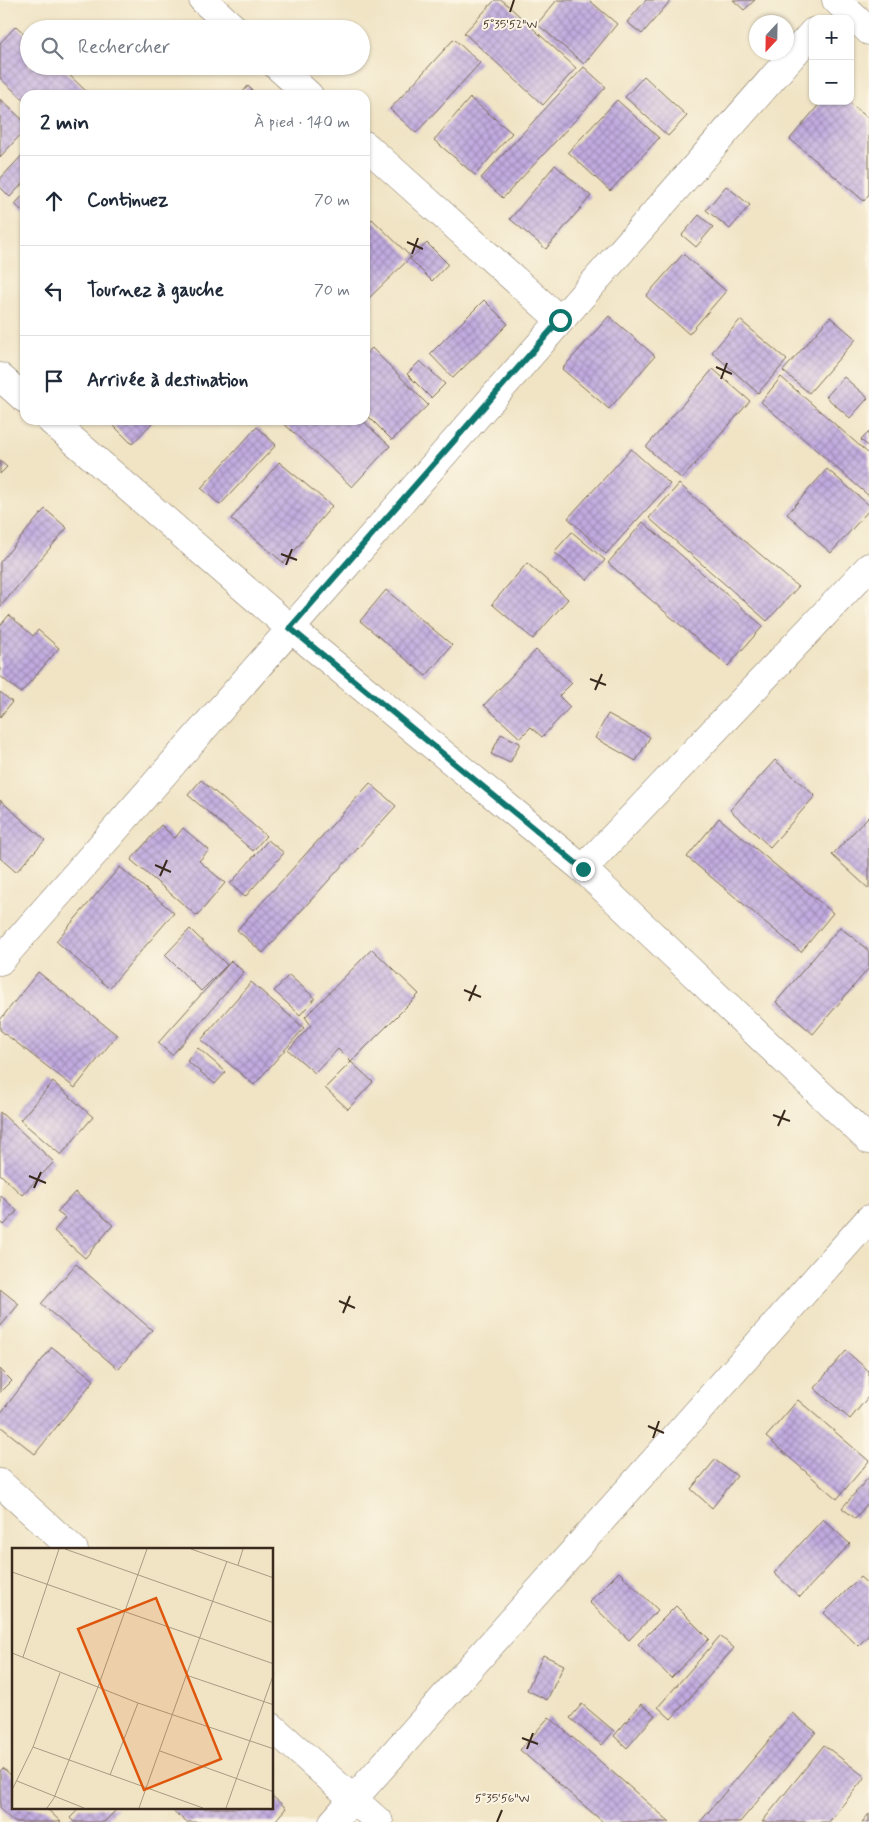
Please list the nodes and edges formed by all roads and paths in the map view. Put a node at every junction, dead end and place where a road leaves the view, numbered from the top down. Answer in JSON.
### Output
{"nodes":[{"id":1,"x":203,"y":0,"type":"edge"},
{"id":2,"x":835,"y":5,"type":"edge"},
{"id":3,"x":225,"y":20,"type":"edge"},
{"id":4,"x":869,"y":31,"type":"edge"},
{"id":5,"x":809,"y":37,"type":"edge"},
{"id":6,"x":287,"y":75,"type":"edge"},
{"id":7,"x":303,"y":90,"type":"edge"},
{"id":8,"x":370,"y":149,"type":"edge"},
{"id":9,"x":560,"y":320,"type":"junction"},
{"id":10,"x":0,"y":377,"type":"edge"},
{"id":11,"x":20,"y":395,"type":"edge"},
{"id":12,"x":56,"y":425,"type":"edge"},
{"id":13,"x":869,"y":567,"type":"edge"},
{"id":14,"x":290,"y":628,"type":"junction"},
{"id":15,"x":583,"y":869,"type":"junction"},
{"id":16,"x":2,"y":954,"type":"edge"},
{"id":17,"x":869,"y":1140,"type":"edge"},
{"id":18,"x":869,"y":1219,"type":"edge"},
{"id":19,"x":0,"y":1483,"type":"edge"},
{"id":20,"x":72,"y":1548,"type":"edge"},
{"id":21,"x":274,"y":1729,"type":"edge"},
{"id":22,"x":353,"y":1799,"type":"junction"},
{"id":23,"x":333,"y":1822,"type":"edge"},
{"id":24,"x":380,"y":1822,"type":"edge"}],
"edges":[{"from":1,"to":3,"type":"street"},
{"from":2,"to":4,"type":"street"},
{"from":5,"to":9,"type":"street"},
{"from":6,"to":7,"type":"street"},
{"from":8,"to":9,"type":"street"},
{"from":9,"to":14,"type":"street"},
{"from":10,"to":11,"type":"street"},
{"from":12,"to":14,"type":"street"},
{"from":13,"to":15,"type":"street"},
{"from":14,"to":15,"type":"street"},
{"from":14,"to":16,"type":"street"},
{"from":15,"to":17,"type":"street"},
{"from":18,"to":22,"type":"street"},
{"from":19,"to":20,"type":"street"},
{"from":21,"to":22,"type":"street"},
{"from":22,"to":23,"type":"street"},
{"from":22,"to":24,"type":"street"}]}
